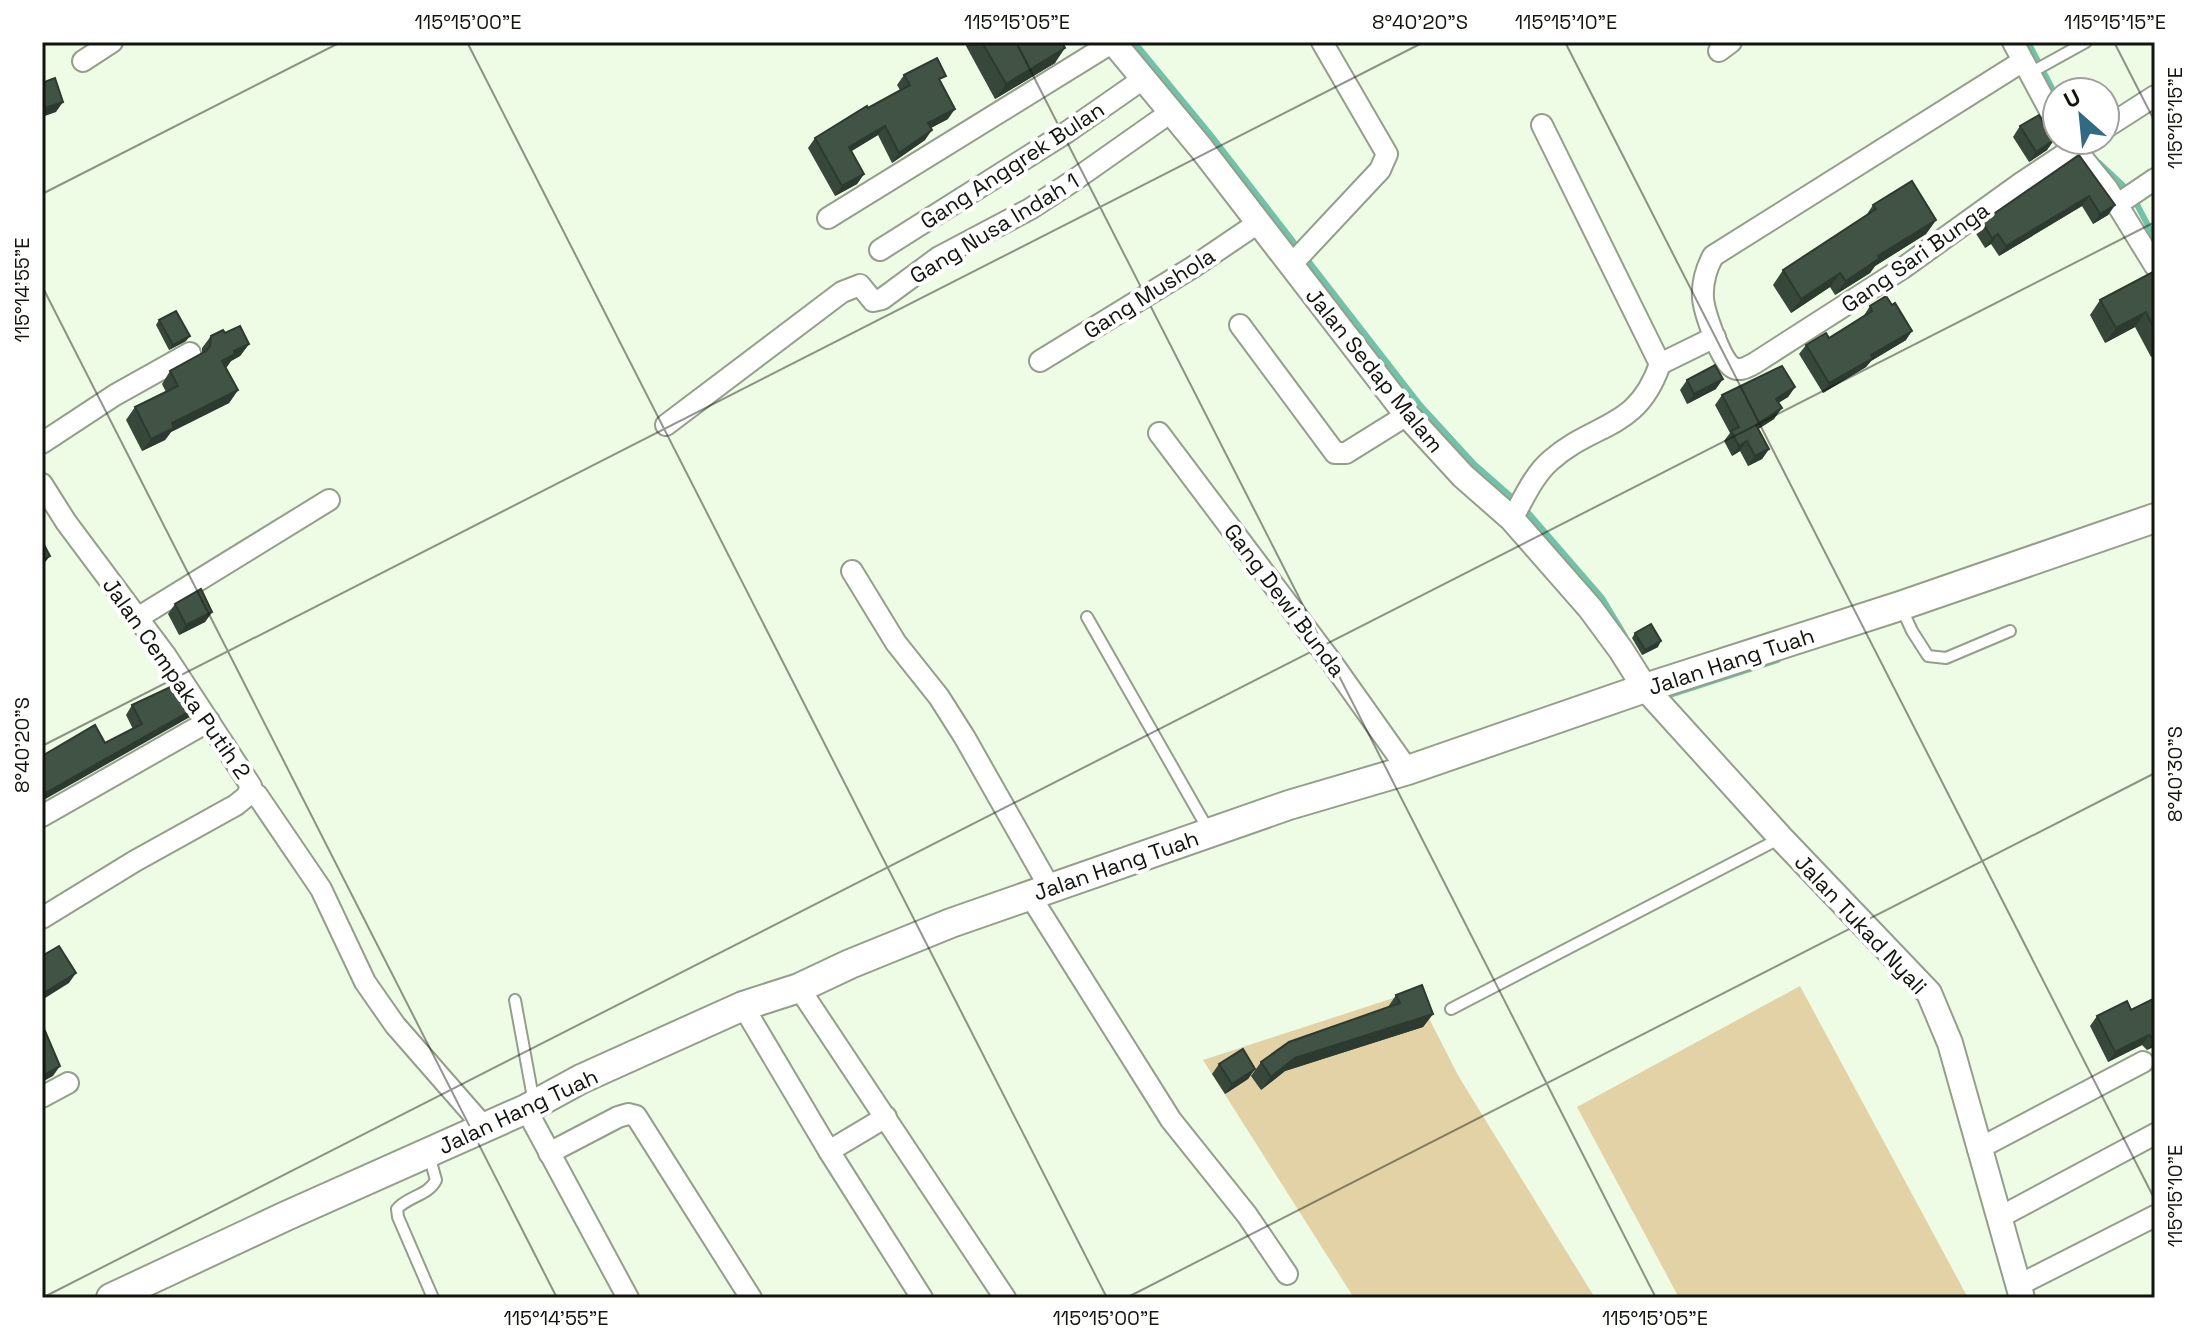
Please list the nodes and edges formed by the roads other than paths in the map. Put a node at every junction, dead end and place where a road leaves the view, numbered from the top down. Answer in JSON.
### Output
{"nodes":[{"id":1,"x":112,"y":42,"type":"edge"},
{"id":2,"x":1113,"y":42,"type":"edge"},
{"id":3,"x":1322,"y":42,"type":"edge"},
{"id":4,"x":2013,"y":42,"type":"edge"},
{"id":5,"x":2086,"y":42,"type":"edge"},
{"id":6,"x":83,"y":61,"type":"dead end"},
{"id":7,"x":2027,"y":67,"type":"junction"},
{"id":8,"x":1143,"y":79,"type":"junction"},
{"id":9,"x":2041,"y":94,"type":"edge"},
{"id":10,"x":2155,"y":96,"type":"edge"},
{"id":11,"x":1171,"y":112,"type":"junction"},
{"id":12,"x":2121,"y":118,"type":"edge"},
{"id":13,"x":1542,"y":125,"type":"dead end"},
{"id":14,"x":2059,"y":156,"type":"edge"},
{"id":15,"x":2087,"y":156,"type":"edge"},
{"id":16,"x":2150,"y":182,"type":"edge"},
{"id":17,"x":2123,"y":201,"type":"junction"},
{"id":18,"x":828,"y":218,"type":"dead end"},
{"id":19,"x":1258,"y":223,"type":"junction"},
{"id":20,"x":2148,"y":231,"type":"edge"},
{"id":21,"x":880,"y":250,"type":"dead end"},
{"id":22,"x":1300,"y":256,"type":"junction"},
{"id":23,"x":2155,"y":266,"type":"edge"},
{"id":24,"x":1240,"y":325,"type":"dead end"},
{"id":25,"x":1715,"y":337,"type":"junction"},
{"id":26,"x":190,"y":353,"type":"dead end"},
{"id":27,"x":1040,"y":361,"type":"dead end"},
{"id":28,"x":1660,"y":364,"type":"junction"},
{"id":29,"x":1407,"y":415,"type":"junction"},
{"id":30,"x":666,"y":425,"type":"dead end"},
{"id":31,"x":1159,"y":433,"type":"dead end"},
{"id":32,"x":42,"y":443,"type":"edge"},
{"id":33,"x":42,"y":484,"type":"edge"},
{"id":34,"x":329,"y":500,"type":"dead end"},
{"id":35,"x":1517,"y":511,"type":"junction"},
{"id":36,"x":2155,"y":518,"type":"edge"},
{"id":37,"x":852,"y":571,"type":"dead end"},
{"id":38,"x":1900,"y":606,"type":"junction"},
{"id":39,"x":139,"y":617,"type":"junction"},
{"id":40,"x":1087,"y":617,"type":"dead end"},
{"id":41,"x":2010,"y":631,"type":"dead end"},
{"id":42,"x":1645,"y":688,"type":"junction"},
{"id":43,"x":209,"y":721,"type":"junction"},
{"id":44,"x":1408,"y":770,"type":"junction"},
{"id":45,"x":250,"y":790,"type":"junction"},
{"id":46,"x":42,"y":816,"type":"edge"},
{"id":47,"x":1210,"y":833,"type":"junction"},
{"id":48,"x":1781,"y":838,"type":"junction"},
{"id":49,"x":1039,"y":891,"type":"junction"},
{"id":50,"x":42,"y":918,"type":"edge"},
{"id":51,"x":799,"y":988,"type":"junction"},
{"id":52,"x":515,"y":1000,"type":"dead end"},
{"id":53,"x":743,"y":1006,"type":"junction"},
{"id":54,"x":1451,"y":1009,"type":"dead end"},
{"id":55,"x":2143,"y":1062,"type":"dead end"},
{"id":56,"x":68,"y":1083,"type":"dead end"},
{"id":57,"x":42,"y":1097,"type":"edge"},
{"id":58,"x":530,"y":1107,"type":"junction"},
{"id":59,"x":886,"y":1117,"type":"junction"},
{"id":60,"x":485,"y":1128,"type":"junction"},
{"id":61,"x":2155,"y":1134,"type":"edge"},
{"id":62,"x":1978,"y":1149,"type":"junction"},
{"id":63,"x":829,"y":1151,"type":"junction"},
{"id":64,"x":429,"y":1153,"type":"junction"},
{"id":65,"x":549,"y":1153,"type":"junction"},
{"id":66,"x":2155,"y":1216,"type":"edge"},
{"id":67,"x":2000,"y":1217,"type":"junction"},
{"id":68,"x":1287,"y":1274,"type":"dead end"},
{"id":69,"x":2020,"y":1291,"type":"edge"},
{"id":70,"x":111,"y":1298,"type":"edge"},
{"id":71,"x":433,"y":1298,"type":"edge"},
{"id":72,"x":628,"y":1298,"type":"edge"},
{"id":73,"x":751,"y":1298,"type":"edge"},
{"id":74,"x":922,"y":1298,"type":"edge"},
{"id":75,"x":1005,"y":1298,"type":"edge"}],
"edges":[{"from":1,"to":6,"type":"street"},
{"from":2,"to":8,"type":"street","name":"Jalan Sedap Malam"},
{"from":2,"to":18,"type":"street"},
{"from":3,"to":22,"type":"street"},
{"from":4,"to":7,"type":"street"},
{"from":5,"to":7,"type":"lane"},
{"from":7,"to":9,"type":"street"},
{"from":7,"to":25,"type":"street"},
{"from":8,"to":11,"type":"street","name":"Jalan Sedap Malam"},
{"from":8,"to":21,"type":"street","name":"Gang Anggrek Bulan"},
{"from":10,"to":12,"type":"street"},
{"from":11,"to":19,"type":"street","name":"Jalan Sedap Malam"},
{"from":11,"to":30,"type":"street","name":"Gang Nusa Indah 1"},
{"from":13,"to":28,"type":"street"},
{"from":14,"to":25,"type":"street","name":"Gang Sari Bunga"},
{"from":15,"to":17,"type":"street"},
{"from":16,"to":17,"type":"street"},
{"from":17,"to":20,"type":"street"},
{"from":19,"to":22,"type":"street","name":"Jalan Sedap Malam"},
{"from":19,"to":27,"type":"street","name":"Gang Mushola"},
{"from":20,"to":23,"type":"street"},
{"from":22,"to":29,"type":"street","name":"Jalan Sedap Malam"},
{"from":24,"to":29,"type":"street"},
{"from":25,"to":28,"type":"street"},
{"from":26,"to":32,"type":"street"},
{"from":28,"to":35,"type":"street"},
{"from":29,"to":35,"type":"street","name":"Jalan Sedap Malam"},
{"from":31,"to":44,"type":"street","name":"Gang Dewi Bunda"},
{"from":33,"to":39,"type":"street","name":"Jalan Cempaka Putih 2"},
{"from":34,"to":39,"type":"street"},
{"from":35,"to":42,"type":"street","name":"Jalan Sedap Malam"},
{"from":36,"to":38,"type":"main road","name":"Jalan Hang Tuah"},
{"from":37,"to":49,"type":"street"},
{"from":38,"to":41,"type":"lane"},
{"from":38,"to":42,"type":"main road","name":"Jalan Hang Tuah"},
{"from":39,"to":43,"type":"street","name":"Jalan Cempaka Putih 2"},
{"from":40,"to":47,"type":"lane"},
{"from":42,"to":44,"type":"main road","name":"Jalan Hang Tuah"},
{"from":42,"to":48,"type":"street","name":"Jalan Tukad Nyali"},
{"from":43,"to":45,"type":"street","name":"Jalan Cempaka Putih 2"},
{"from":43,"to":46,"type":"street"},
{"from":44,"to":47,"type":"main road","name":"Jalan Hang Tuah"},
{"from":45,"to":50,"type":"street","name":"Jalan Cempaka Putih 2"},
{"from":45,"to":60,"type":"street"},
{"from":47,"to":49,"type":"main road","name":"Jalan Hang Tuah"},
{"from":48,"to":54,"type":"lane"},
{"from":48,"to":62,"type":"street","name":"Jalan Tukad Nyali"},
{"from":49,"to":51,"type":"main road","name":"Jalan Hang Tuah"},
{"from":49,"to":68,"type":"street"},
{"from":51,"to":53,"type":"main road","name":"Jalan Hang Tuah"},
{"from":51,"to":59,"type":"street"},
{"from":52,"to":58,"type":"lane"},
{"from":53,"to":58,"type":"main road","name":"Jalan Hang Tuah"},
{"from":53,"to":63,"type":"street"},
{"from":55,"to":62,"type":"street"},
{"from":56,"to":57,"type":"street"},
{"from":58,"to":60,"type":"main road","name":"Jalan Hang Tuah"},
{"from":58,"to":65,"type":"street"},
{"from":59,"to":63,"type":"street"},
{"from":59,"to":75,"type":"street"},
{"from":60,"to":64,"type":"main road","name":"Jalan Hang Tuah"},
{"from":61,"to":67,"type":"street"},
{"from":62,"to":67,"type":"street","name":"Jalan Tukad Nyali"},
{"from":63,"to":74,"type":"street"},
{"from":64,"to":70,"type":"main road","name":"Jalan Hang Tuah"},
{"from":64,"to":71,"type":"lane"},
{"from":65,"to":72,"type":"street"},
{"from":65,"to":73,"type":"street"},
{"from":66,"to":69,"type":"street"},
{"from":67,"to":69,"type":"street","name":"Jalan Tukad Nyali"}]}
